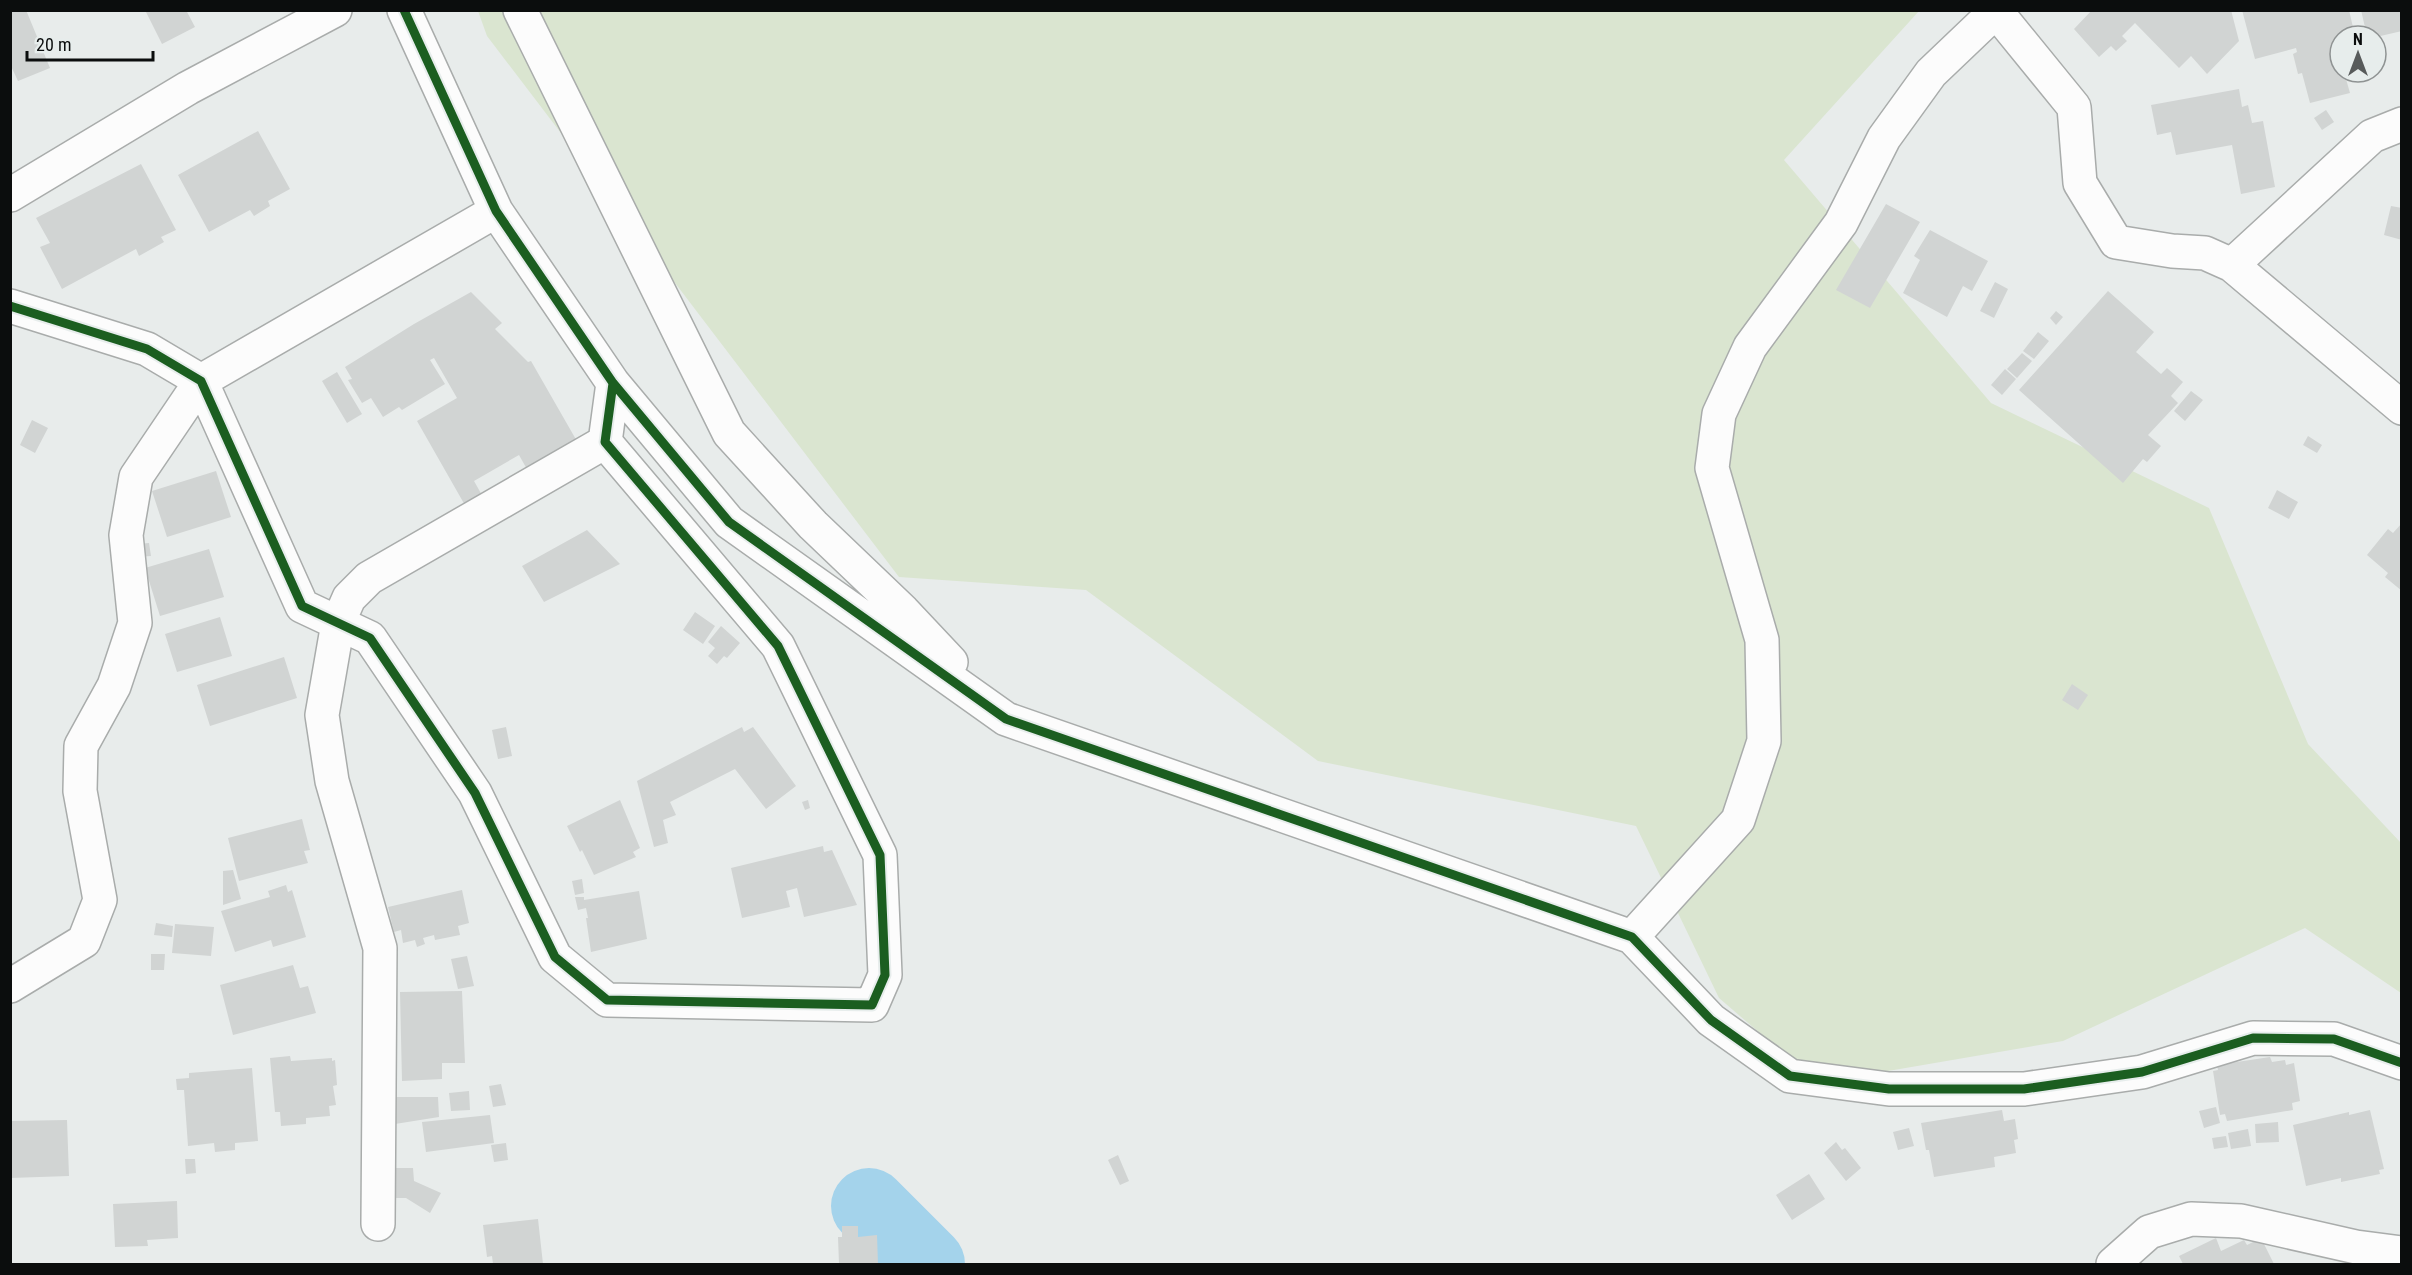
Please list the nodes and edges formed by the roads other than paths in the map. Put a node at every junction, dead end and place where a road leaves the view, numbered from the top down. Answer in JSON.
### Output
{"nodes":[{"id":1,"x":335,"y":10,"type":"edge"},
{"id":2,"x":404,"y":10,"type":"edge"},
{"id":3,"x":520,"y":10,"type":"edge"},
{"id":4,"x":1995,"y":11,"type":"edge"},
{"id":5,"x":2402,"y":124,"type":"edge"},
{"id":6,"x":10,"y":195,"type":"edge"},
{"id":7,"x":496,"y":211,"type":"junction"},
{"id":8,"x":2232,"y":265,"type":"junction"},
{"id":9,"x":10,"y":306,"type":"edge"},
{"id":10,"x":201,"y":381,"type":"junction"},
{"id":11,"x":613,"y":383,"type":"junction"},
{"id":12,"x":2402,"y":408,"type":"edge"},
{"id":13,"x":605,"y":442,"type":"junction"},
{"id":14,"x":338,"y":623,"type":"junction"},
{"id":15,"x":1006,"y":719,"type":"junction"},
{"id":16,"x":1632,"y":938,"type":"junction"},
{"id":17,"x":10,"y":986,"type":"edge"},
{"id":18,"x":2402,"y":1063,"type":"edge"},
{"id":19,"x":378,"y":1224,"type":"dead end"},
{"id":20,"x":2402,"y":1253,"type":"edge"},
{"id":21,"x":2113,"y":1264,"type":"edge"}],
"edges":[{"from":1,"to":6,"type":"street"},
{"from":2,"to":7,"type":"street"},
{"from":3,"to":15,"type":"street"},
{"from":4,"to":8,"type":"street"},
{"from":4,"to":16,"type":"street"},
{"from":5,"to":8,"type":"street"},
{"from":7,"to":10,"type":"street"},
{"from":7,"to":11,"type":"street"},
{"from":8,"to":12,"type":"street"},
{"from":9,"to":10,"type":"street"},
{"from":10,"to":14,"type":"street"},
{"from":10,"to":17,"type":"street"},
{"from":11,"to":13,"type":"street"},
{"from":11,"to":15,"type":"street"},
{"from":13,"to":14,"type":"street"},
{"from":13,"to":14,"type":"street"},
{"from":14,"to":19,"type":"street"},
{"from":15,"to":16,"type":"street"},
{"from":16,"to":18,"type":"street"},
{"from":20,"to":21,"type":"street"}]}
